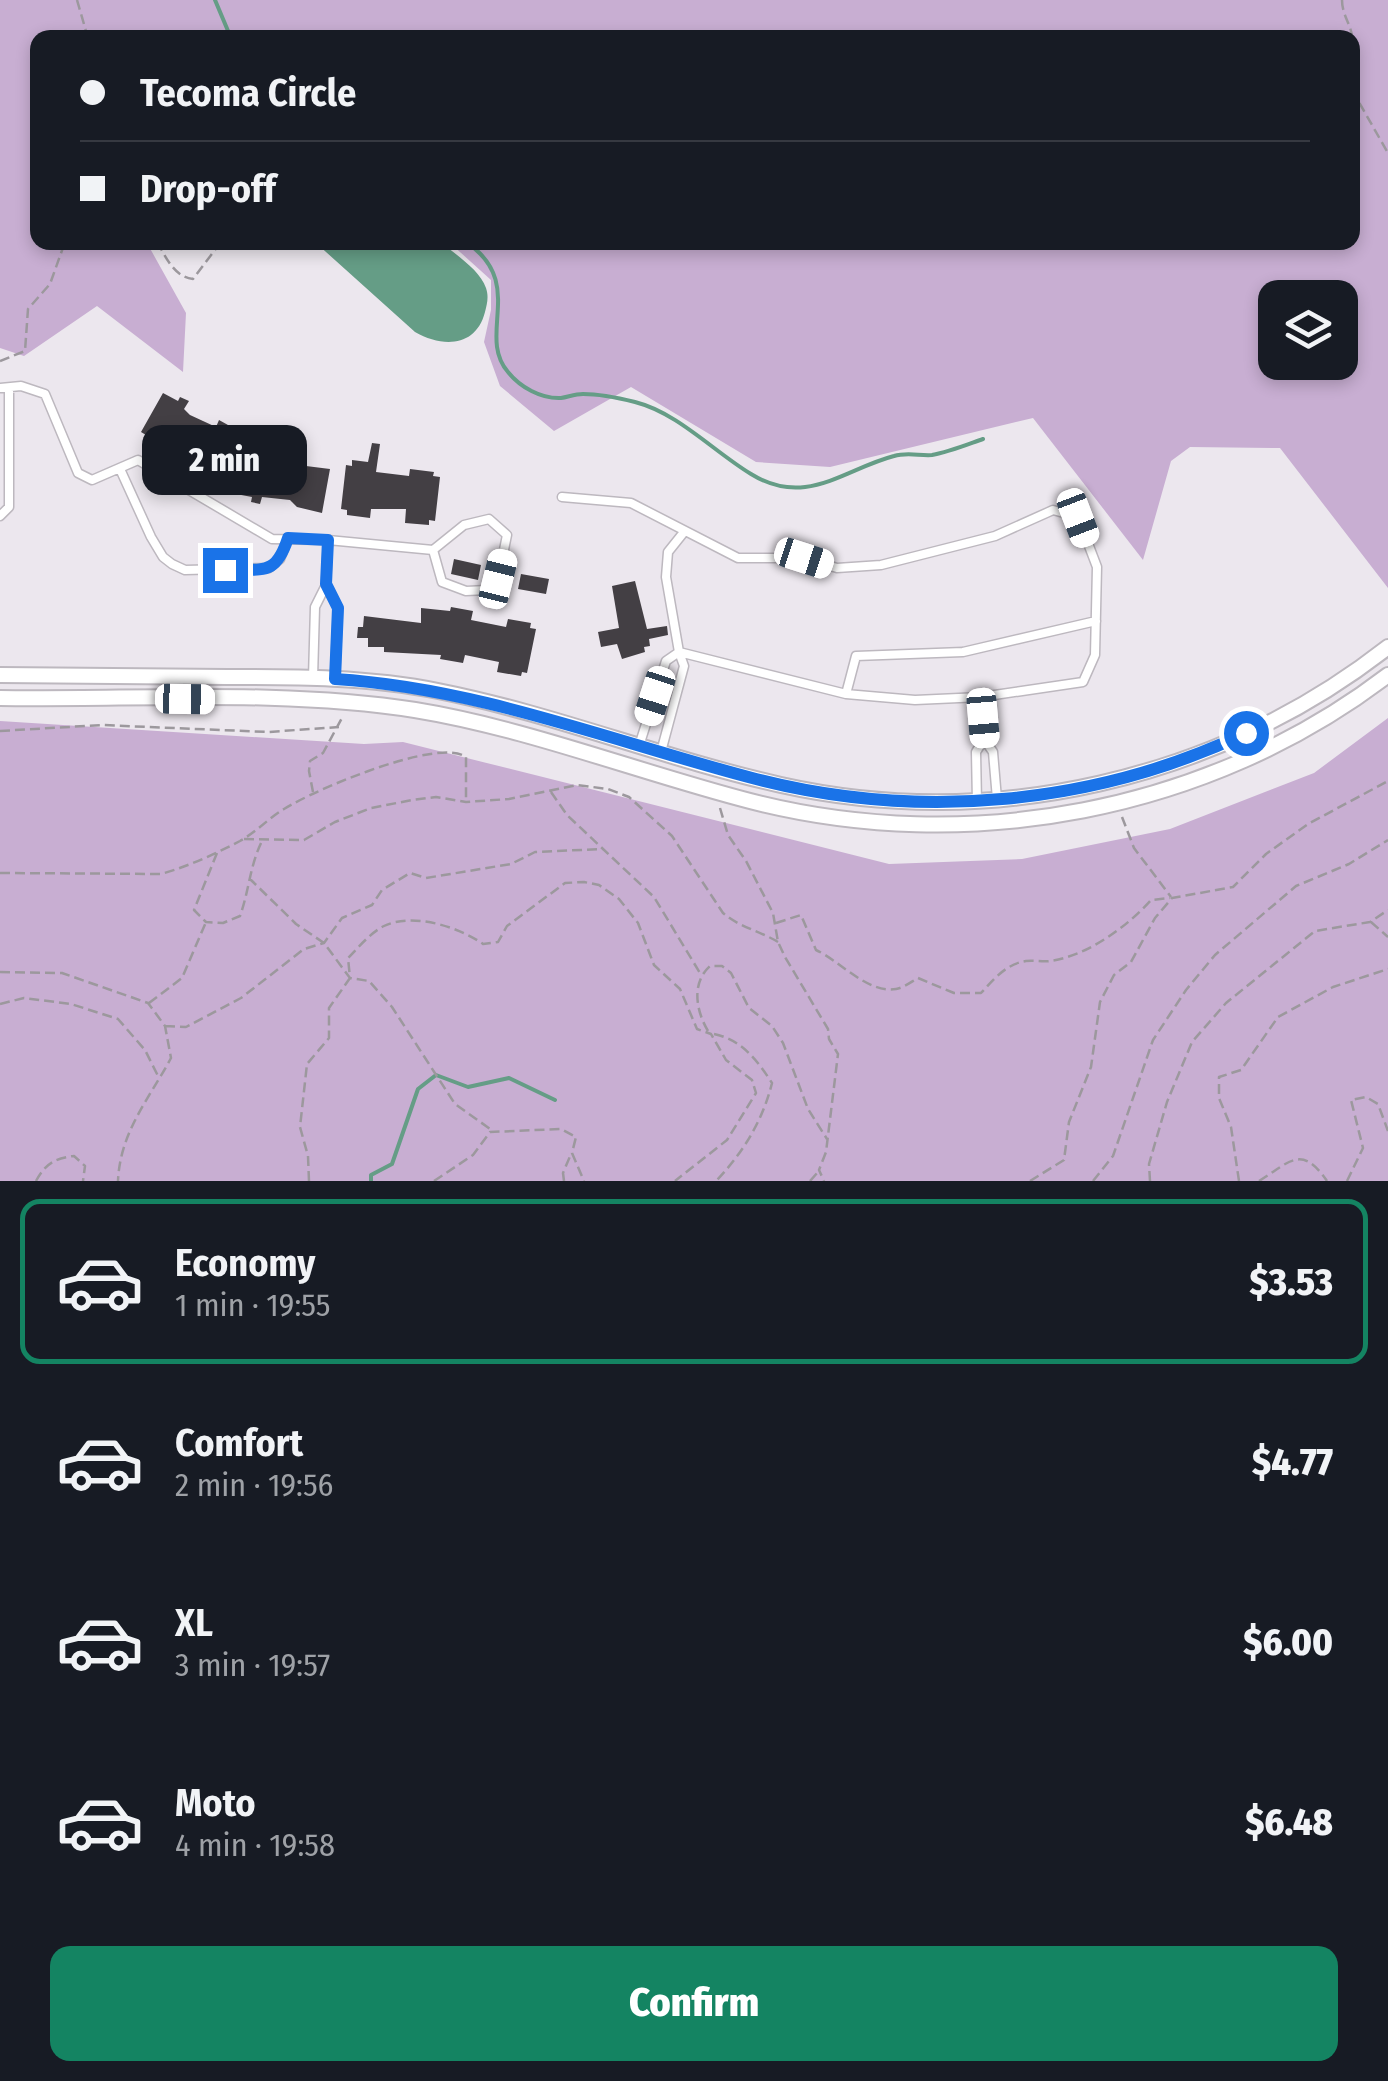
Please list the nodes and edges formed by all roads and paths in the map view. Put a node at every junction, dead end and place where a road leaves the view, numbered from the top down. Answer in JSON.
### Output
{"nodes":[{"id":1,"x":77,"y":0,"type":"edge"},
{"id":2,"x":1342,"y":0,"type":"edge"},
{"id":3,"x":86,"y":30,"type":"edge"},
{"id":4,"x":1352,"y":30,"type":"edge"},
{"id":5,"x":1360,"y":104,"type":"edge"},
{"id":6,"x":1388,"y":153,"type":"edge"},
{"id":7,"x":62,"y":250,"type":"edge"},
{"id":8,"x":162,"y":250,"type":"edge"},
{"id":9,"x":215,"y":250,"type":"edge"},
{"id":10,"x":0,"y":360,"type":"edge"},
{"id":11,"x":5,"y":389,"type":"edge"},
{"id":12,"x":120,"y":469,"type":"junction"},
{"id":13,"x":562,"y":497,"type":"dead end"},
{"id":14,"x":0,"y":516,"type":"edge"},
{"id":15,"x":684,"y":532,"type":"junction"},
{"id":16,"x":288,"y":538,"type":"junction"},
{"id":17,"x":328,"y":540,"type":"junction"},
{"id":18,"x":433,"y":550,"type":"junction"},
{"id":19,"x":326,"y":584,"type":"junction"},
{"id":20,"x":1096,"y":621,"type":"junction"},
{"id":21,"x":314,"y":638,"type":"junction"},
{"id":22,"x":336,"y":638,"type":"junction"},
{"id":23,"x":1388,"y":648,"type":"edge"},
{"id":24,"x":680,"y":652,"type":"junction"},
{"id":25,"x":0,"y":675,"type":"edge"},
{"id":26,"x":1388,"y":676,"type":"edge"},
{"id":27,"x":313,"y":678,"type":"junction"},
{"id":28,"x":335,"y":679,"type":"junction"},
{"id":29,"x":846,"y":694,"type":"junction"},
{"id":30,"x":0,"y":698,"type":"edge"},
{"id":31,"x":981,"y":698,"type":"junction"},
{"id":32,"x":313,"y":700,"type":"junction"},
{"id":33,"x":335,"y":702,"type":"junction"},
{"id":34,"x":1292,"y":712,"type":"junction"},
{"id":35,"x":343,"y":716,"type":"dead end"},
{"id":36,"x":338,"y":727,"type":"junction"},
{"id":37,"x":0,"y":731,"type":"edge"},
{"id":38,"x":1302,"y":731,"type":"junction"},
{"id":39,"x":984,"y":740,"type":"junction"},
{"id":40,"x":639,"y":746,"type":"junction"},
{"id":41,"x":660,"y":752,"type":"junction"},
{"id":42,"x":632,"y":767,"type":"junction"},
{"id":43,"x":656,"y":774,"type":"junction"},
{"id":44,"x":1388,"y":781,"type":"edge"},
{"id":45,"x":549,"y":790,"type":"junction"},
{"id":46,"x":314,"y":794,"type":"junction"},
{"id":47,"x":997,"y":800,"type":"junction"},
{"id":48,"x":466,"y":802,"type":"junction"},
{"id":49,"x":977,"y":802,"type":"junction"},
{"id":50,"x":719,"y":807,"type":"dead end"},
{"id":51,"x":1122,"y":817,"type":"dead end"},
{"id":52,"x":1000,"y":822,"type":"junction"},
{"id":53,"x":978,"y":823,"type":"junction"},
{"id":54,"x":244,"y":839,"type":"junction"},
{"id":55,"x":262,"y":840,"type":"junction"},
{"id":56,"x":1388,"y":840,"type":"edge"},
{"id":57,"x":602,"y":849,"type":"junction"},
{"id":58,"x":218,"y":852,"type":"junction"},
{"id":59,"x":0,"y":873,"type":"edge"},
{"id":60,"x":249,"y":878,"type":"junction"},
{"id":61,"x":1172,"y":898,"type":"junction"},
{"id":62,"x":1388,"y":910,"type":"edge"},
{"id":63,"x":206,"y":922,"type":"junction"},
{"id":64,"x":776,"y":922,"type":"junction"},
{"id":65,"x":1370,"y":922,"type":"junction"},
{"id":66,"x":1388,"y":938,"type":"edge"},
{"id":67,"x":778,"y":942,"type":"junction"},
{"id":68,"x":324,"y":943,"type":"junction"},
{"id":69,"x":1388,"y":969,"type":"edge"},
{"id":70,"x":0,"y":972,"type":"edge"},
{"id":71,"x":701,"y":974,"type":"junction"},
{"id":72,"x":350,"y":978,"type":"junction"},
{"id":73,"x":148,"y":1003,"type":"junction"},
{"id":74,"x":0,"y":1004,"type":"edge"},
{"id":75,"x":165,"y":1026,"type":"junction"},
{"id":76,"x":711,"y":1034,"type":"junction"},
{"id":77,"x":159,"y":1079,"type":"junction"},
{"id":78,"x":1388,"y":1130,"type":"edge"},
{"id":79,"x":493,"y":1132,"type":"junction"},
{"id":80,"x":827,"y":1139,"type":"junction"},
{"id":81,"x":572,"y":1153,"type":"junction"},
{"id":82,"x":819,"y":1170,"type":"junction"},
{"id":83,"x":1094,"y":1180,"type":"edge"},
{"id":84,"x":36,"y":1181,"type":"edge"},
{"id":85,"x":84,"y":1181,"type":"edge"},
{"id":86,"x":118,"y":1181,"type":"edge"},
{"id":87,"x":309,"y":1181,"type":"edge"},
{"id":88,"x":434,"y":1181,"type":"edge"},
{"id":89,"x":564,"y":1181,"type":"edge"},
{"id":90,"x":584,"y":1181,"type":"edge"},
{"id":91,"x":676,"y":1181,"type":"edge"},
{"id":92,"x":716,"y":1181,"type":"edge"},
{"id":93,"x":810,"y":1181,"type":"edge"},
{"id":94,"x":824,"y":1181,"type":"edge"},
{"id":95,"x":1030,"y":1181,"type":"edge"},
{"id":96,"x":1150,"y":1181,"type":"edge"},
{"id":97,"x":1238,"y":1181,"type":"edge"},
{"id":98,"x":1259,"y":1181,"type":"edge"},
{"id":99,"x":1328,"y":1181,"type":"edge"},
{"id":100,"x":1347,"y":1181,"type":"edge"}],
"edges":[{"from":1,"to":3,"type":"path"},
{"from":2,"to":4,"type":"path"},
{"from":5,"to":6,"type":"path"},
{"from":7,"to":10,"type":"path"},
{"from":8,"to":9,"type":"path"},
{"from":11,"to":12,"type":"lane"},
{"from":11,"to":14,"type":"lane"},
{"from":12,"to":16,"type":"lane"},
{"from":12,"to":16,"type":"lane"},
{"from":13,"to":15,"type":"lane"},
{"from":15,"to":20,"type":"lane"},
{"from":15,"to":24,"type":"lane"},
{"from":16,"to":17,"type":"lane"},
{"from":17,"to":18,"type":"lane"},
{"from":17,"to":19,"type":"lane"},
{"from":18,"to":18,"type":"lane"},
{"from":19,"to":21,"type":"lane"},
{"from":19,"to":22,"type":"lane"},
{"from":20,"to":29,"type":"lane"},
{"from":20,"to":31,"type":"lane"},
{"from":21,"to":22,"type":"lane"},
{"from":21,"to":27,"type":"lane"},
{"from":22,"to":28,"type":"lane"},
{"from":23,"to":34,"type":"street"},
{"from":24,"to":29,"type":"lane"},
{"from":24,"to":40,"type":"lane"},
{"from":24,"to":41,"type":"lane"},
{"from":25,"to":27,"type":"street"},
{"from":26,"to":38,"type":"street"},
{"from":27,"to":28,"type":"street"},
{"from":27,"to":32,"type":"street"},
{"from":28,"to":33,"type":"street"},
{"from":28,"to":40,"type":"street"},
{"from":29,"to":31,"type":"lane"},
{"from":30,"to":32,"type":"street"},
{"from":31,"to":39,"type":"lane"},
{"from":32,"to":33,"type":"street"},
{"from":33,"to":42,"type":"street"},
{"from":34,"to":38,"type":"street"},
{"from":34,"to":47,"type":"street"},
{"from":35,"to":36,"type":"path"},
{"from":36,"to":37,"type":"path"},
{"from":36,"to":46,"type":"path"},
{"from":38,"to":52,"type":"street"},
{"from":39,"to":47,"type":"lane"},
{"from":39,"to":49,"type":"lane"},
{"from":40,"to":41,"type":"street"},
{"from":40,"to":42,"type":"street"},
{"from":41,"to":43,"type":"street"},
{"from":41,"to":49,"type":"street"},
{"from":42,"to":43,"type":"street"},
{"from":43,"to":53,"type":"street"},
{"from":44,"to":61,"type":"path"},
{"from":45,"to":48,"type":"path"},
{"from":45,"to":57,"type":"path"},
{"from":45,"to":67,"type":"path"},
{"from":46,"to":48,"type":"path"},
{"from":46,"to":54,"type":"path"},
{"from":47,"to":49,"type":"street"},
{"from":47,"to":52,"type":"street"},
{"from":48,"to":55,"type":"path"},
{"from":49,"to":53,"type":"street"},
{"from":50,"to":64,"type":"path"},
{"from":51,"to":61,"type":"path"},
{"from":52,"to":53,"type":"street"},
{"from":54,"to":55,"type":"path"},
{"from":54,"to":58,"type":"path"},
{"from":55,"to":60,"type":"path"},
{"from":56,"to":83,"type":"path"},
{"from":57,"to":68,"type":"path"},
{"from":57,"to":71,"type":"path"},
{"from":58,"to":59,"type":"path"},
{"from":58,"to":63,"type":"path"},
{"from":60,"to":63,"type":"path"},
{"from":60,"to":68,"type":"path"},
{"from":61,"to":64,"type":"path"},
{"from":61,"to":95,"type":"path"},
{"from":62,"to":65,"type":"path"},
{"from":63,"to":73,"type":"path"},
{"from":64,"to":67,"type":"path"},
{"from":65,"to":66,"type":"path"},
{"from":65,"to":96,"type":"path"},
{"from":67,"to":80,"type":"path"},
{"from":68,"to":72,"type":"path"},
{"from":68,"to":75,"type":"path"},
{"from":69,"to":97,"type":"path"},
{"from":70,"to":73,"type":"path"},
{"from":71,"to":76,"type":"path"},
{"from":71,"to":80,"type":"path"},
{"from":72,"to":76,"type":"path"},
{"from":72,"to":79,"type":"path"},
{"from":72,"to":87,"type":"path"},
{"from":73,"to":75,"type":"path"},
{"from":74,"to":77,"type":"path"},
{"from":75,"to":77,"type":"path"},
{"from":76,"to":91,"type":"path"},
{"from":76,"to":92,"type":"path"},
{"from":77,"to":86,"type":"path"},
{"from":78,"to":100,"type":"path"},
{"from":79,"to":81,"type":"path"},
{"from":79,"to":88,"type":"path"},
{"from":80,"to":82,"type":"path"},
{"from":81,"to":89,"type":"path"},
{"from":81,"to":90,"type":"path"},
{"from":82,"to":93,"type":"path"},
{"from":82,"to":94,"type":"path"},
{"from":84,"to":85,"type":"path"},
{"from":98,"to":99,"type":"path"}]}
